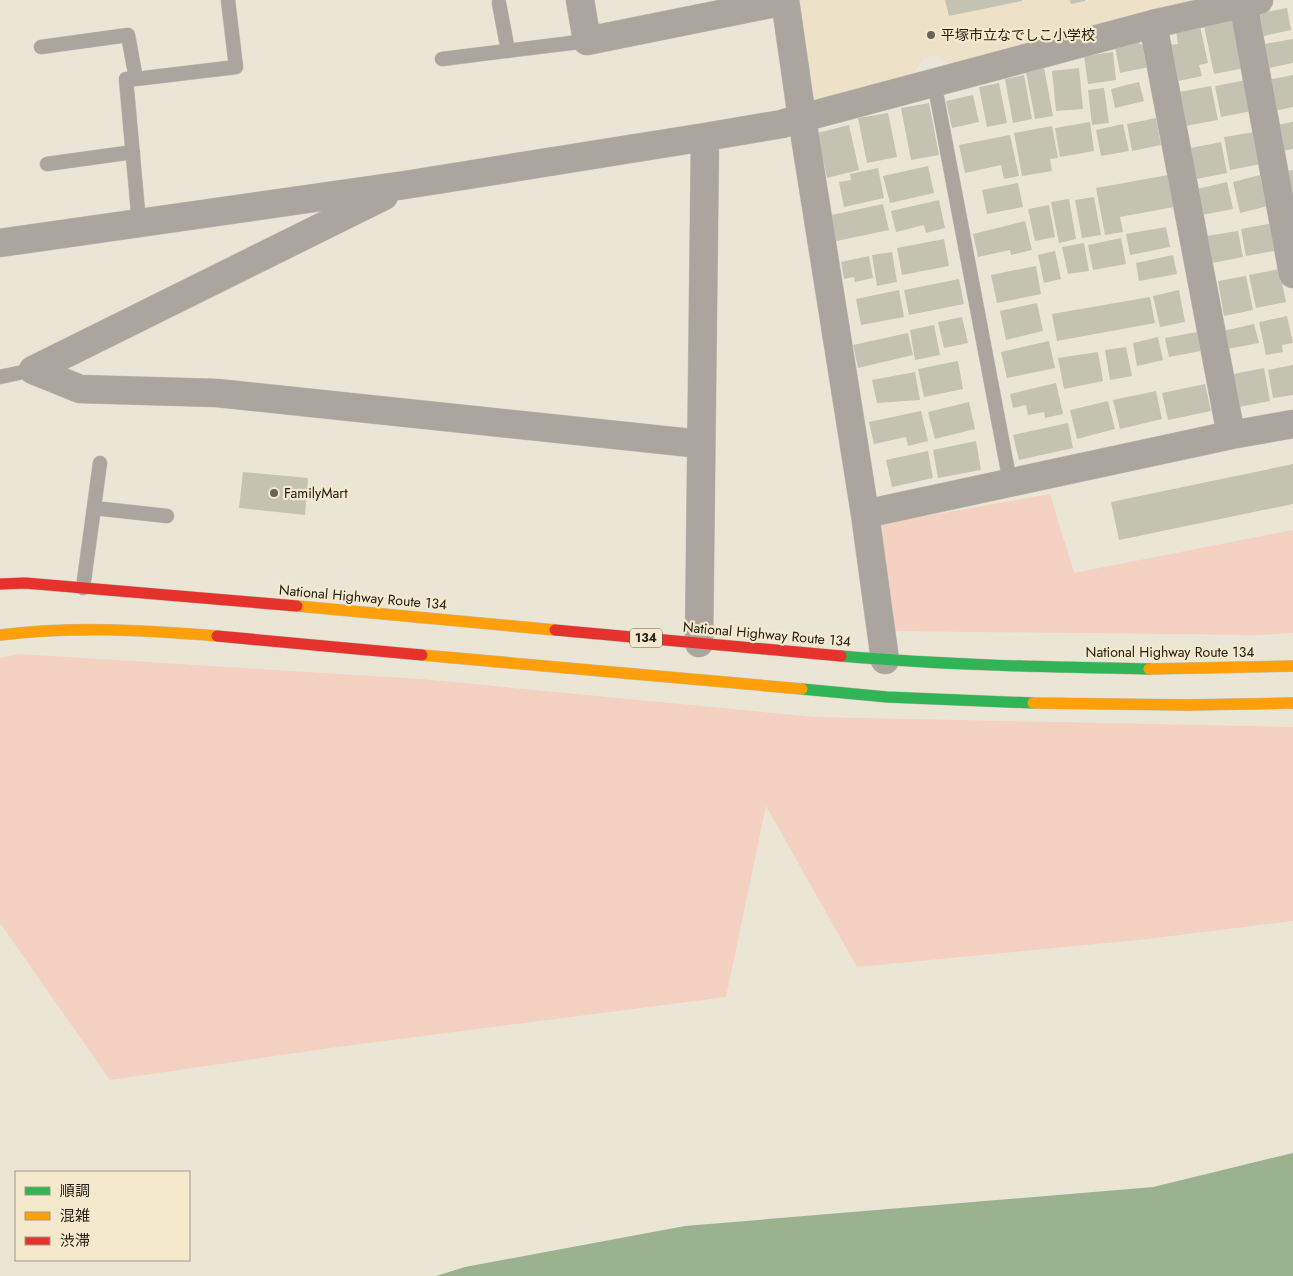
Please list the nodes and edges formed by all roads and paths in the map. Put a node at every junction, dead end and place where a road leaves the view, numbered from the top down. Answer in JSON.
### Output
{"nodes":[{"id":1,"x":228,"y":0,"type":"edge"},
{"id":2,"x":580,"y":0,"type":"edge"},
{"id":3,"x":785,"y":0,"type":"edge"},
{"id":4,"x":1251,"y":2,"type":"edge"},
{"id":5,"x":499,"y":4,"type":"dead end"},
{"id":6,"x":1153,"y":24,"type":"junction"},
{"id":7,"x":586,"y":41,"type":"junction"},
{"id":8,"x":41,"y":46,"type":"dead end"},
{"id":9,"x":508,"y":52,"type":"junction"},
{"id":10,"x":442,"y":58,"type":"dead end"},
{"id":11,"x":136,"y":79,"type":"junction"},
{"id":12,"x":934,"y":82,"type":"junction"},
{"id":13,"x":802,"y":118,"type":"junction"},
{"id":14,"x":705,"y":137,"type":"junction"},
{"id":15,"x":133,"y":152,"type":"junction"},
{"id":16,"x":47,"y":164,"type":"dead end"},
{"id":17,"x":405,"y":185,"type":"junction"},
{"id":18,"x":139,"y":223,"type":"junction"},
{"id":19,"x":0,"y":243,"type":"edge"},
{"id":20,"x":1293,"y":274,"type":"edge"},
{"id":21,"x":33,"y":370,"type":"junction"},
{"id":22,"x":0,"y":376,"type":"edge"},
{"id":23,"x":1293,"y":424,"type":"edge"},
{"id":24,"x":1230,"y":435,"type":"junction"},
{"id":25,"x":701,"y":444,"type":"junction"},
{"id":26,"x":100,"y":463,"type":"dead end"},
{"id":27,"x":1010,"y":482,"type":"junction"},
{"id":28,"x":94,"y":508,"type":"junction"},
{"id":29,"x":865,"y":514,"type":"junction"},
{"id":30,"x":167,"y":516,"type":"dead end"},
{"id":31,"x":0,"y":584,"type":"edge"},
{"id":32,"x":83,"y":588,"type":"junction"},
{"id":33,"x":0,"y":635,"type":"edge"},
{"id":34,"x":699,"y":643,"type":"junction"},
{"id":35,"x":886,"y":660,"type":"junction"},
{"id":36,"x":1293,"y":666,"type":"edge"},
{"id":37,"x":1293,"y":703,"type":"edge"}],
"edges":[{"from":1,"to":11,"type":"lane"},
{"from":2,"to":7,"type":"street"},
{"from":3,"to":7,"type":"street"},
{"from":3,"to":13,"type":"street"},
{"from":4,"to":6,"type":"street"},
{"from":4,"to":20,"type":"street"},
{"from":5,"to":9,"type":"lane"},
{"from":6,"to":12,"type":"street"},
{"from":6,"to":24,"type":"street"},
{"from":7,"to":9,"type":"lane"},
{"from":8,"to":11,"type":"lane"},
{"from":9,"to":10,"type":"lane"},
{"from":11,"to":15,"type":"lane"},
{"from":12,"to":13,"type":"street"},
{"from":12,"to":27,"type":"lane"},
{"from":13,"to":14,"type":"street"},
{"from":13,"to":29,"type":"street"},
{"from":14,"to":17,"type":"street"},
{"from":14,"to":25,"type":"street"},
{"from":15,"to":16,"type":"lane"},
{"from":15,"to":18,"type":"lane"},
{"from":17,"to":18,"type":"street"},
{"from":17,"to":21,"type":"street"},
{"from":18,"to":19,"type":"street"},
{"from":21,"to":22,"type":"lane"},
{"from":21,"to":25,"type":"street"},
{"from":23,"to":24,"type":"street"},
{"from":24,"to":27,"type":"street"},
{"from":25,"to":34,"type":"street"},
{"from":26,"to":28,"type":"lane"},
{"from":27,"to":29,"type":"street"},
{"from":28,"to":30,"type":"lane"},
{"from":28,"to":32,"type":"lane"},
{"from":29,"to":35,"type":"street"},
{"from":31,"to":32,"type":"highway","name":"National Highway Route 134","number":"134"},
{"from":32,"to":34,"type":"highway","name":"National Highway Route 134","number":"134"},
{"from":33,"to":37,"type":"highway"},
{"from":34,"to":35,"type":"highway","name":"National Highway Route 134","number":"134"},
{"from":35,"to":36,"type":"highway","name":"National Highway Route 134","number":"134"}]}
